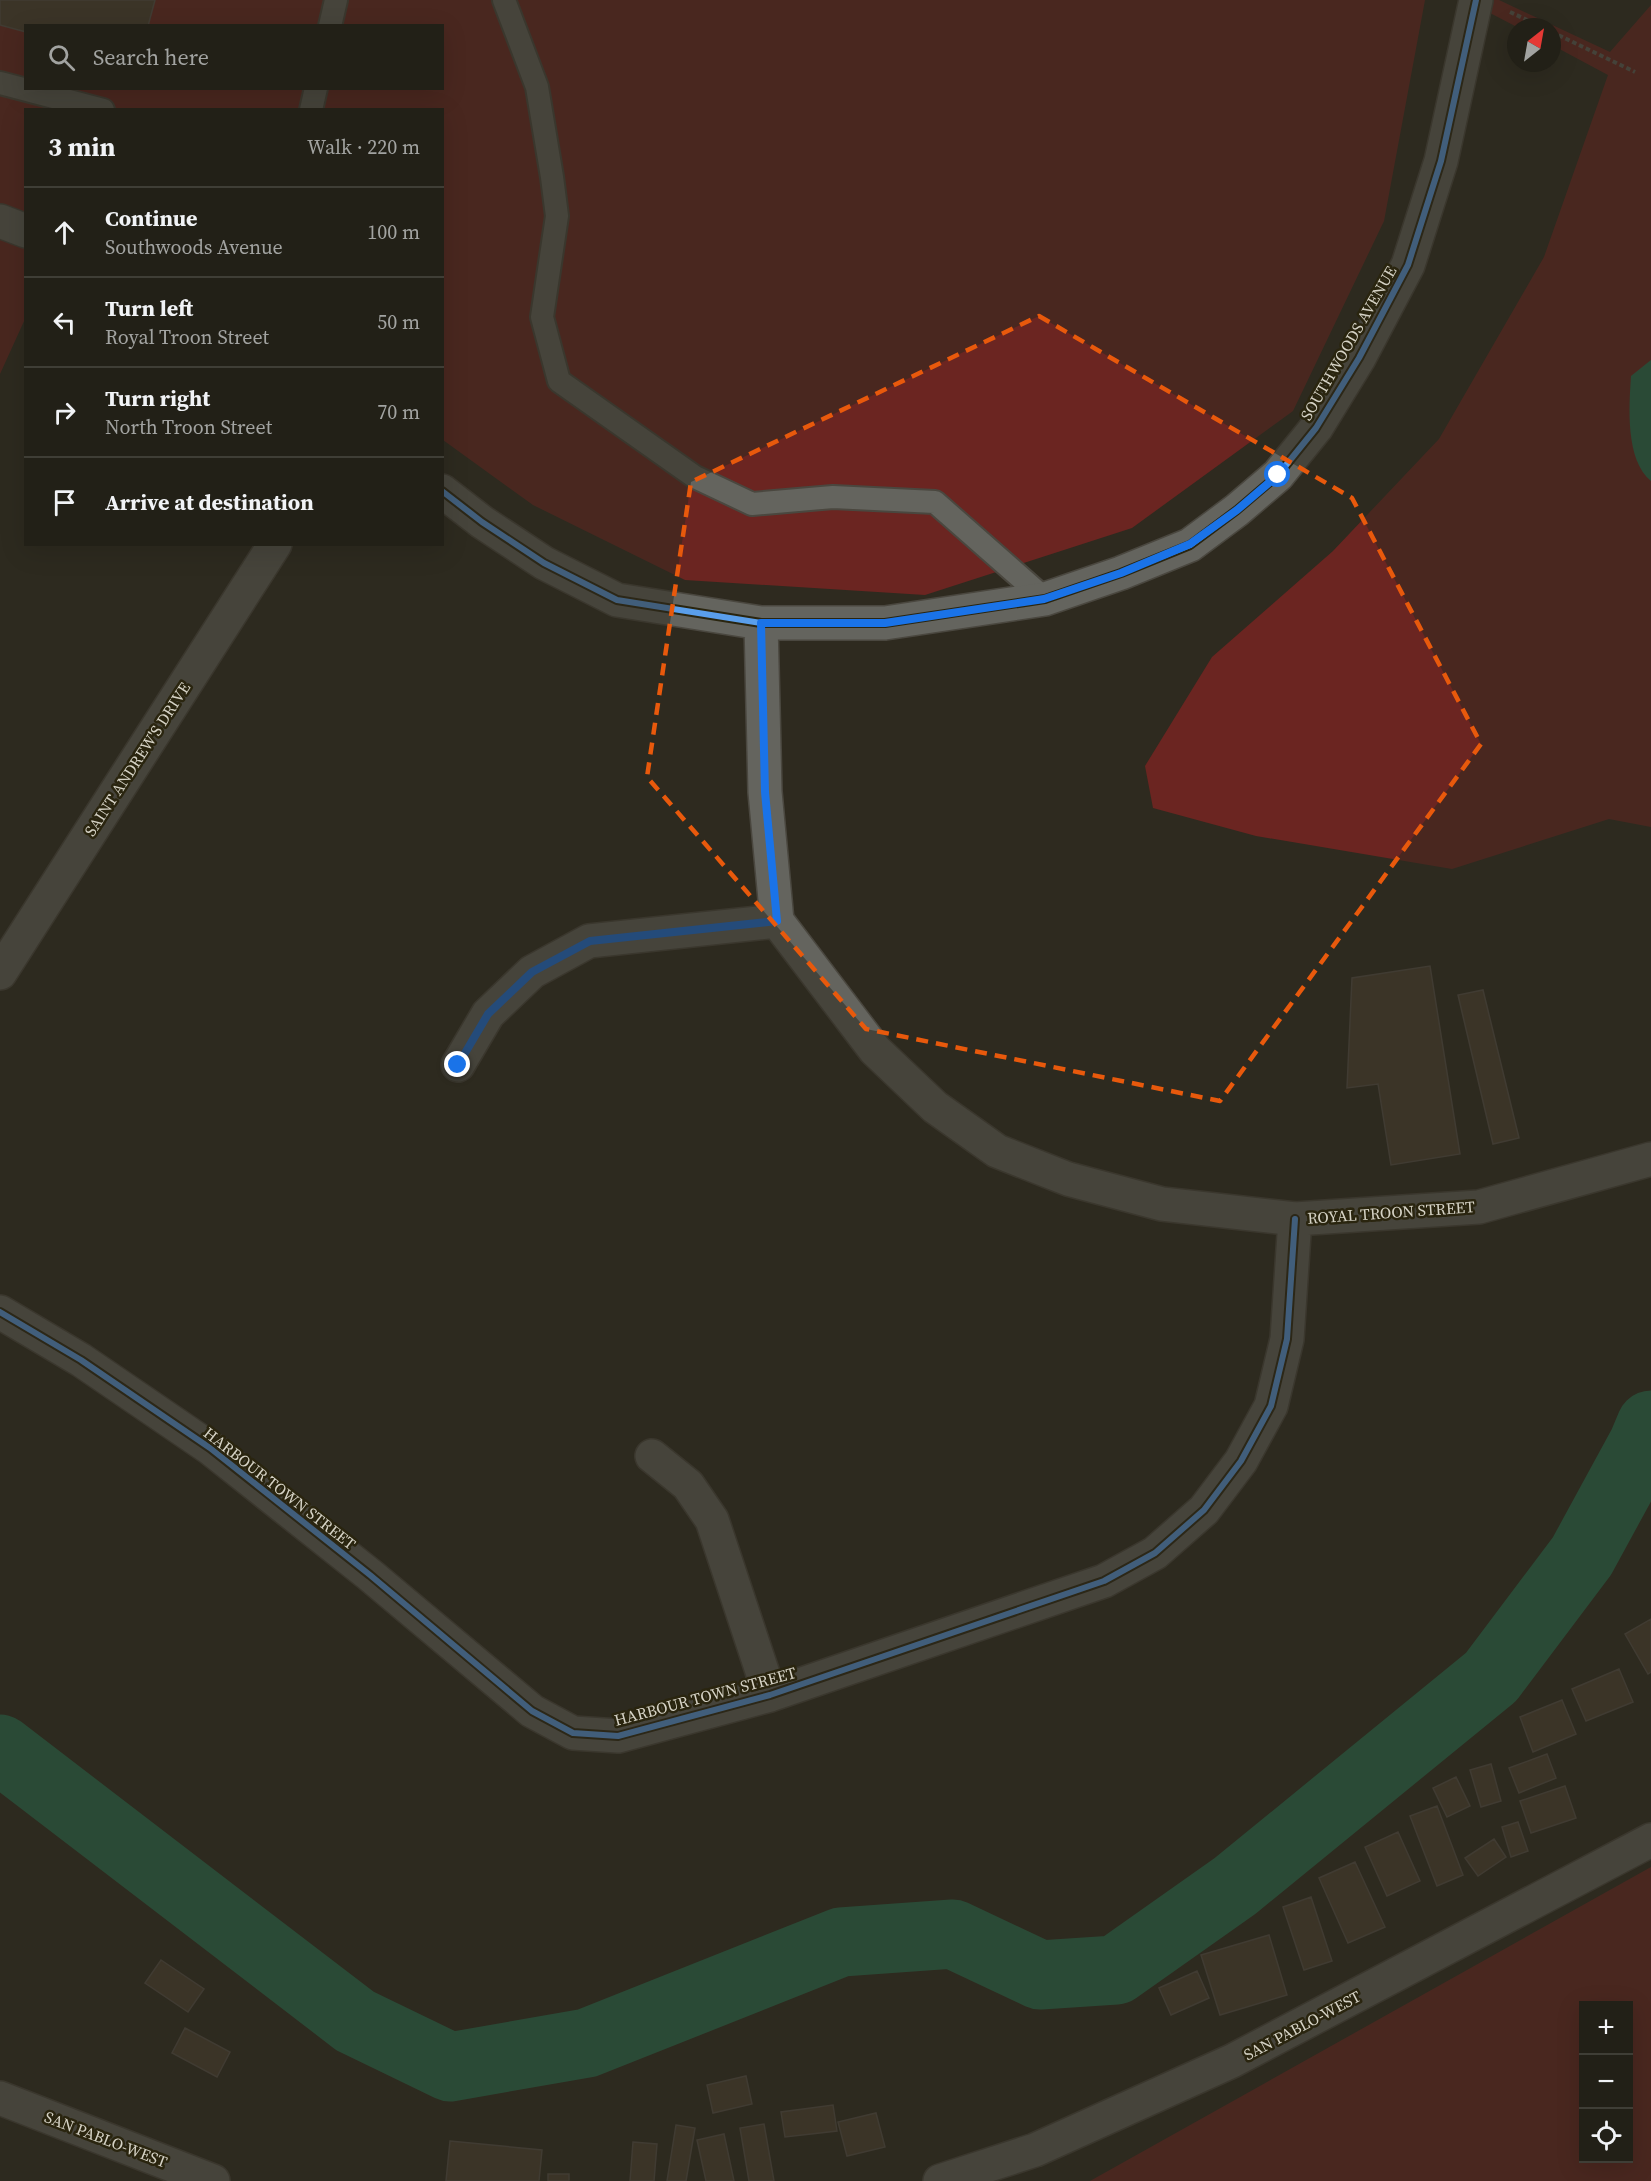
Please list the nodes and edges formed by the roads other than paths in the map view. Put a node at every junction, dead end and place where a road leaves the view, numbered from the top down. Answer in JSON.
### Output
{"nodes":[{"id":1,"x":336,"y":0,"type":"edge"},
{"id":2,"x":504,"y":0,"type":"edge"},
{"id":3,"x":1490,"y":4,"type":"edge"},
{"id":4,"x":330,"y":24,"type":"edge"},
{"id":5,"x":0,"y":83,"type":"edge"},
{"id":6,"x":24,"y":89,"type":"edge"},
{"id":7,"x":27,"y":90,"type":"edge"},
{"id":8,"x":316,"y":90,"type":"edge"},
{"id":9,"x":96,"y":108,"type":"edge"},
{"id":10,"x":311,"y":108,"type":"edge"},
{"id":11,"x":0,"y":221,"type":"edge"},
{"id":12,"x":24,"y":230,"type":"edge"},
{"id":13,"x":444,"y":493,"type":"edge"},
{"id":14,"x":274,"y":546,"type":"edge"},
{"id":15,"x":1044,"y":599,"type":"junction"},
{"id":16,"x":761,"y":623,"type":"junction"},
{"id":17,"x":777,"y":921,"type":"junction"},
{"id":18,"x":0,"y":974,"type":"edge"},
{"id":19,"x":458,"y":1065,"type":"dead end"},
{"id":20,"x":1651,"y":1159,"type":"edge"},
{"id":21,"x":1295,"y":1219,"type":"junction"},
{"id":22,"x":0,"y":1312,"type":"edge"},
{"id":23,"x":652,"y":1456,"type":"dead end"},
{"id":24,"x":770,"y":1695,"type":"junction"},
{"id":25,"x":1651,"y":1840,"type":"edge"},
{"id":26,"x":0,"y":2098,"type":"edge"},
{"id":27,"x":213,"y":2181,"type":"edge"},
{"id":28,"x":939,"y":2181,"type":"edge"}],
"edges":[{"from":1,"to":4,"type":"lane"},
{"from":2,"to":15,"type":"lane"},
{"from":3,"to":15,"type":"street","name":"SOUTHWOODS AVENUE"},
{"from":5,"to":6,"type":"lane"},
{"from":7,"to":9,"type":"lane"},
{"from":8,"to":10,"type":"lane"},
{"from":11,"to":12,"type":"street"},
{"from":13,"to":16,"type":"street","name":"SOUTHWOODS AVENUE"},
{"from":14,"to":18,"type":"street","name":"SAINT ANDREW'S DRIVE"},
{"from":15,"to":16,"type":"street","name":"SOUTHWOODS AVENUE"},
{"from":16,"to":17,"type":"street"},
{"from":17,"to":19,"type":"street"},
{"from":17,"to":21,"type":"street","name":"ROYAL TROON STREET"},
{"from":20,"to":21,"type":"street","name":"ROYAL TROON STREET"},
{"from":21,"to":24,"type":"street","name":"HARBOUR TOWN STREET"},
{"from":22,"to":24,"type":"street","name":"HARBOUR TOWN STREET"},
{"from":23,"to":24,"type":"street"},
{"from":25,"to":28,"type":"street","name":"SAN PABLO-WEST"},
{"from":26,"to":27,"type":"street","name":"SAN PABLO-WEST"}]}
